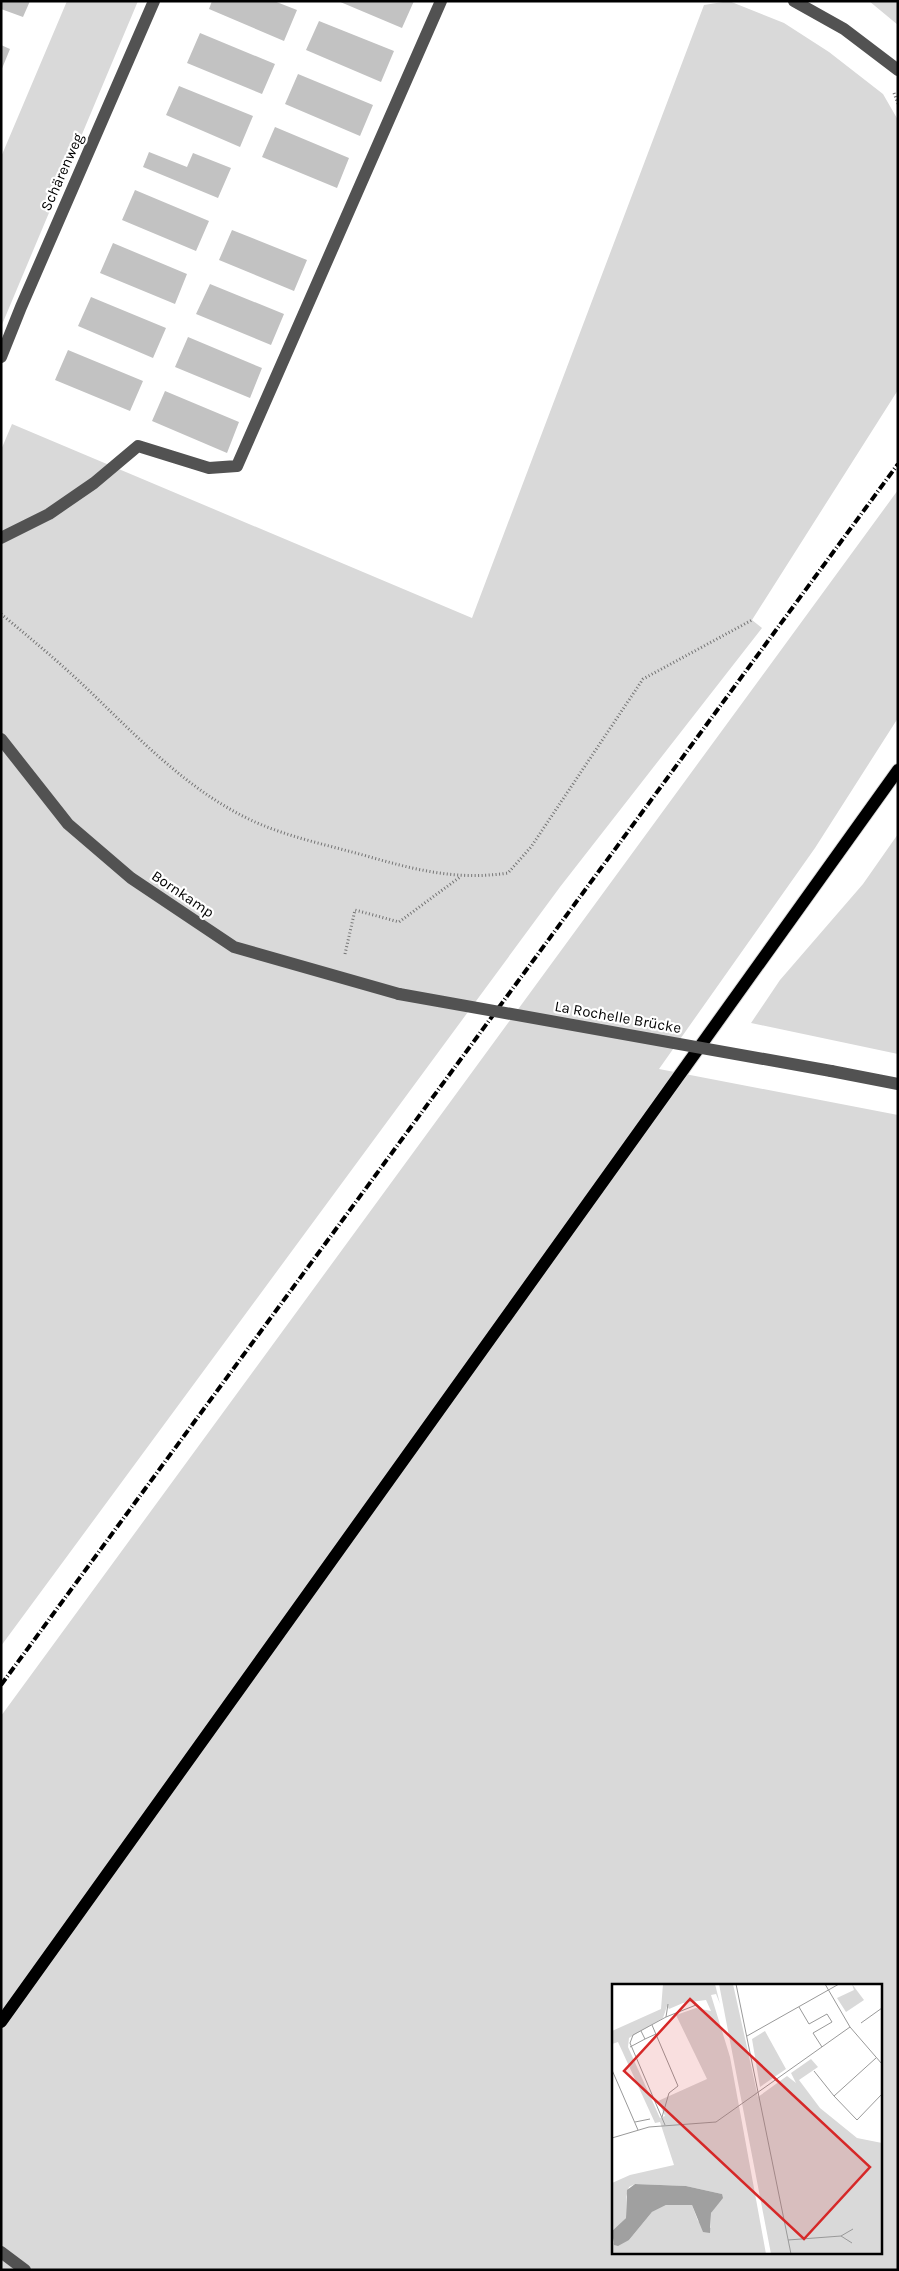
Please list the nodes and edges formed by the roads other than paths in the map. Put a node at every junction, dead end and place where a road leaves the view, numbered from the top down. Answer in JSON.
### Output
{"nodes":[{"id":1,"x":154,"y":1,"type":"edge"},
{"id":2,"x":441,"y":1,"type":"edge"},
{"id":3,"x":794,"y":1,"type":"edge"},
{"id":4,"x":898,"y":70,"type":"edge"},
{"id":5,"x":1,"y":357,"type":"edge"},
{"id":6,"x":1,"y":538,"type":"edge"},
{"id":7,"x":1,"y":739,"type":"edge"},
{"id":8,"x":898,"y":770,"type":"edge"},
{"id":9,"x":399,"y":994,"type":"joint"},
{"id":10,"x":898,"y":1084,"type":"edge"},
{"id":11,"x":1,"y":2022,"type":"edge"},
{"id":12,"x":1,"y":2252,"type":"edge"},
{"id":13,"x":25,"y":2270,"type":"edge"}],
"edges":[{"from":1,"to":5,"type":"street","name":"Schärenweg"},
{"from":2,"to":6,"type":"street"},
{"from":3,"to":4,"type":"street"},
{"from":7,"to":9,"type":"street","name":"Bornkamp"},
{"from":8,"to":11,"type":"main road"},
{"from":9,"to":10,"type":"street","name":"La Rochelle Brücke","bridge":true},
{"from":12,"to":13,"type":"street"}]}
